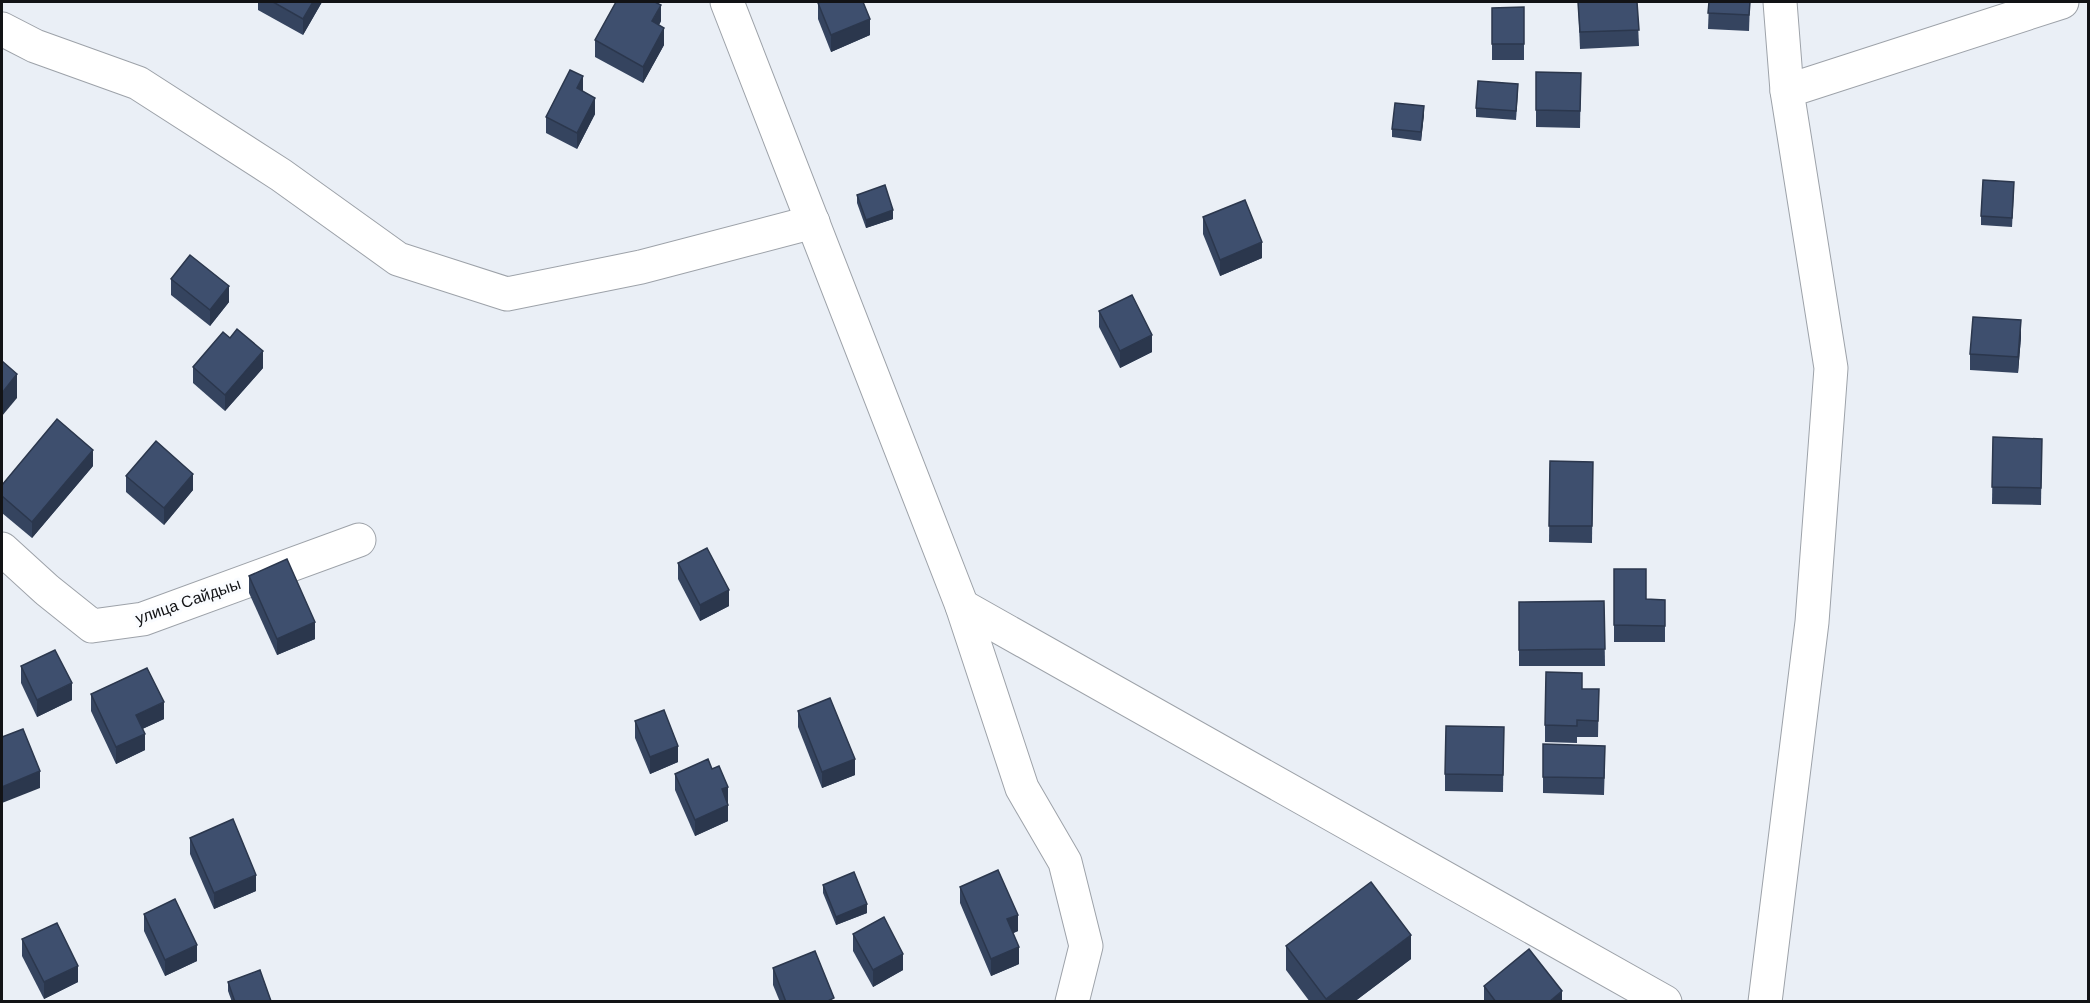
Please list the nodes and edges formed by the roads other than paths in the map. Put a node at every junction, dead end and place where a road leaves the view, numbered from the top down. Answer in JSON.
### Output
{"nodes":[{"id":1,"x":727,"y":2,"type":"edge"},
{"id":2,"x":1780,"y":2,"type":"edge"},
{"id":3,"x":2062,"y":2,"type":"edge"},
{"id":4,"x":2,"y":29,"type":"edge"},
{"id":5,"x":1786,"y":91,"type":"junction"},
{"id":6,"x":813,"y":222,"type":"junction"},
{"id":7,"x":359,"y":540,"type":"dead end"},
{"id":8,"x":2,"y":549,"type":"edge"},
{"id":9,"x":962,"y":606,"type":"junction"},
{"id":10,"x":1072,"y":1002,"type":"edge"},
{"id":11,"x":1665,"y":1002,"type":"edge"},
{"id":12,"x":1765,"y":1002,"type":"edge"}],
"edges":[{"from":1,"to":6,"type":"street"},
{"from":2,"to":5,"type":"street"},
{"from":3,"to":5,"type":"street"},
{"from":4,"to":6,"type":"street"},
{"from":5,"to":12,"type":"street"},
{"from":6,"to":9,"type":"street"},
{"from":7,"to":8,"type":"street","name":"улица Сайдыы"},
{"from":9,"to":10,"type":"street"},
{"from":9,"to":11,"type":"street"}]}
